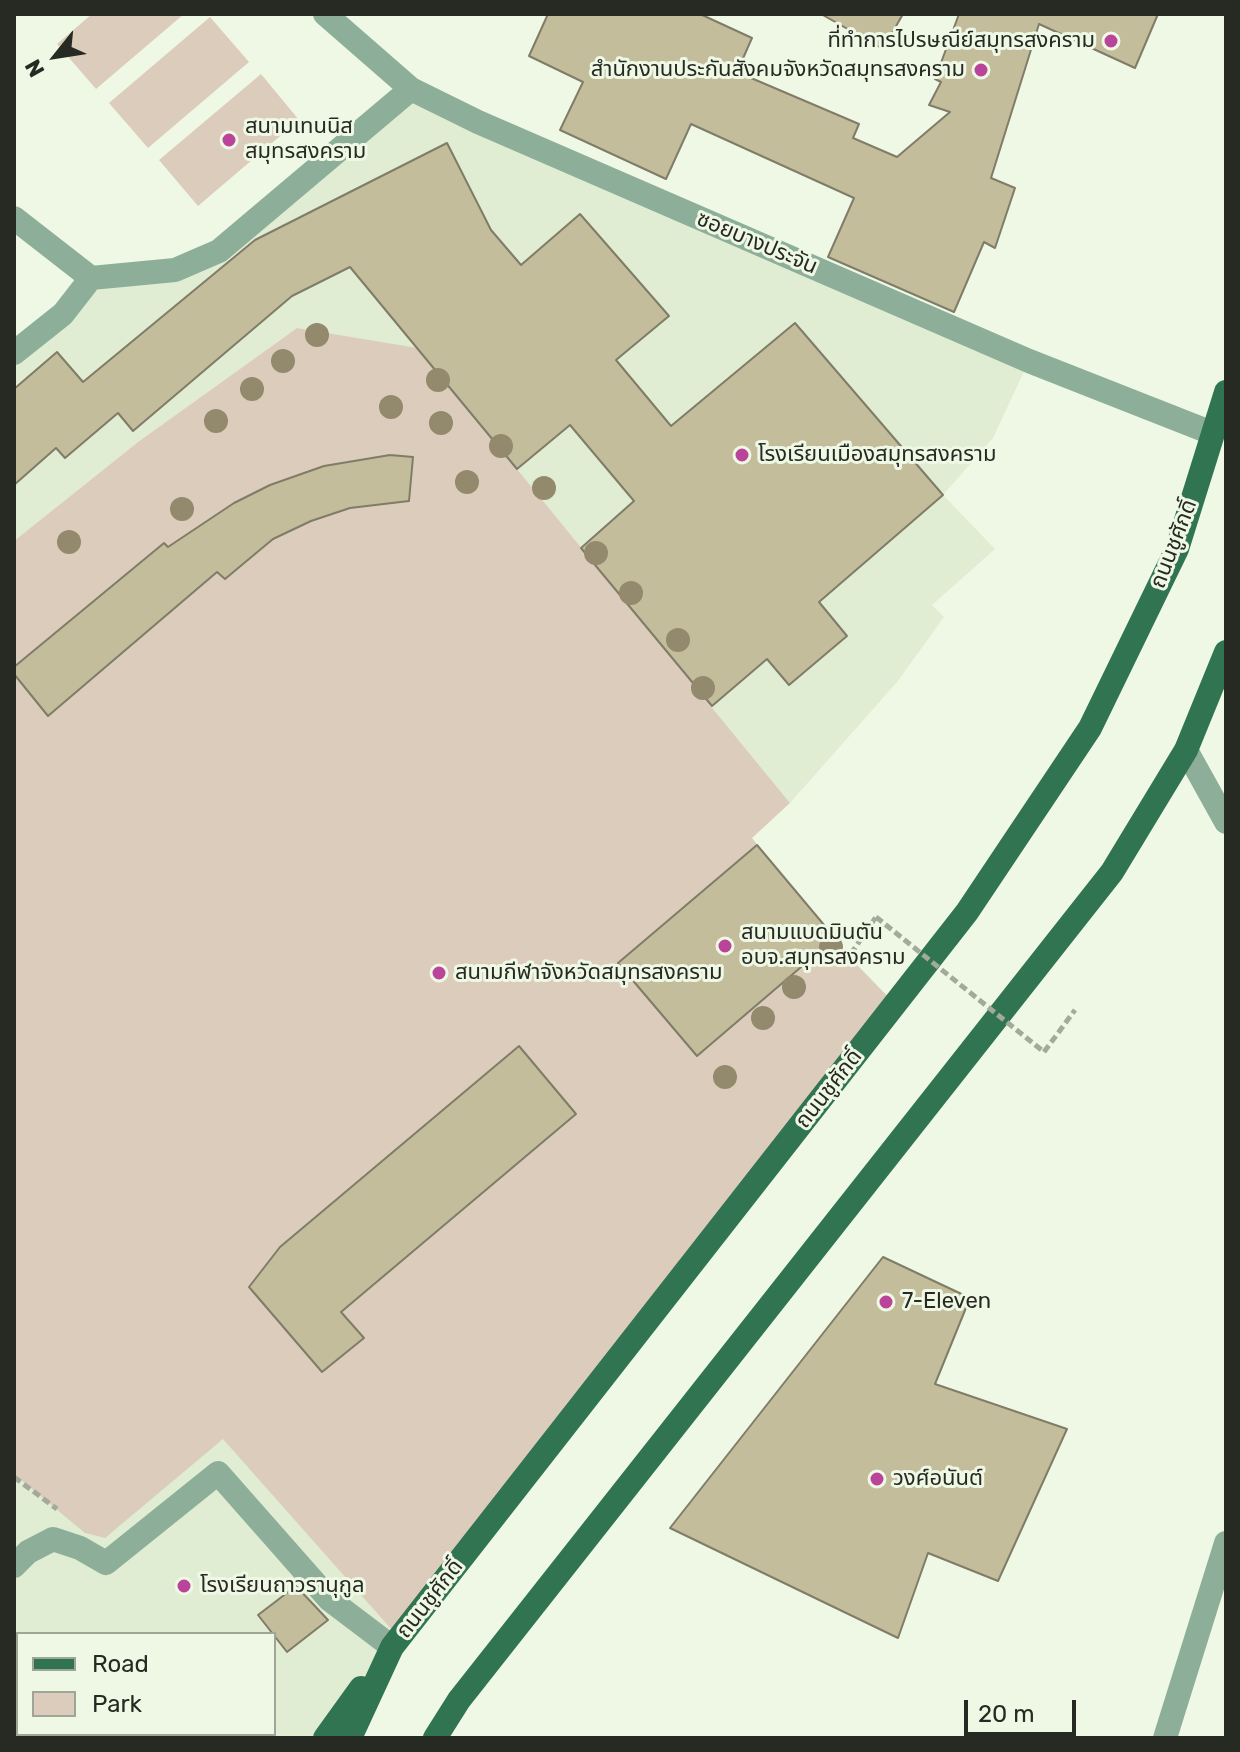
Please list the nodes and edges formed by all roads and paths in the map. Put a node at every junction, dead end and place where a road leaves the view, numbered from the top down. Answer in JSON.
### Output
{"nodes":[{"id":1,"x":326,"y":14,"type":"edge"},
{"id":2,"x":411,"y":89,"type":"junction"},
{"id":3,"x":14,"y":218,"type":"edge"},
{"id":4,"x":91,"y":278,"type":"junction"},
{"id":5,"x":14,"y":353,"type":"edge"},
{"id":6,"x":1226,"y":392,"type":"edge"},
{"id":7,"x":1212,"y":433,"type":"junction"},
{"id":8,"x":1226,"y":652,"type":"edge"},
{"id":9,"x":1186,"y":750,"type":"junction"},
{"id":10,"x":1226,"y":822,"type":"edge"},
{"id":11,"x":844,"y":964,"type":"dead end"},
{"id":12,"x":1075,"y":1010,"type":"dead end"},
{"id":13,"x":1226,"y":1543,"type":"edge"},
{"id":14,"x":14,"y":1566,"type":"edge"},
{"id":15,"x":392,"y":1647,"type":"junction"},
{"id":16,"x":459,"y":1700,"type":"junction"},
{"id":17,"x":325,"y":1738,"type":"edge"},
{"id":18,"x":350,"y":1738,"type":"edge"},
{"id":19,"x":435,"y":1738,"type":"edge"},
{"id":20,"x":445,"y":1738,"type":"edge"},
{"id":21,"x":1165,"y":1738,"type":"edge"}],
"edges":[{"from":1,"to":2,"type":"street","name":"ซอยบางประจัน"},
{"from":2,"to":4,"type":"street"},
{"from":2,"to":7,"type":"street","name":"ซอยบางประจัน"},
{"from":3,"to":4,"type":"street"},
{"from":4,"to":5,"type":"street"},
{"from":6,"to":7,"type":"main road","name":"ถนนชูศักดิ์"},
{"from":7,"to":15,"type":"main road","name":"ถนนชูศักดิ์"},
{"from":8,"to":9,"type":"main road"},
{"from":9,"to":10,"type":"street"},
{"from":9,"to":16,"type":"main road"},
{"from":11,"to":12,"type":"path","bridge":true},
{"from":13,"to":21,"type":"street"},
{"from":14,"to":15,"type":"street"},
{"from":15,"to":17,"type":"main road"},
{"from":15,"to":18,"type":"main road","name":"ถนนชูศักดิ์"},
{"from":16,"to":19,"type":"main road"},
{"from":16,"to":20,"type":"main road"}]}
